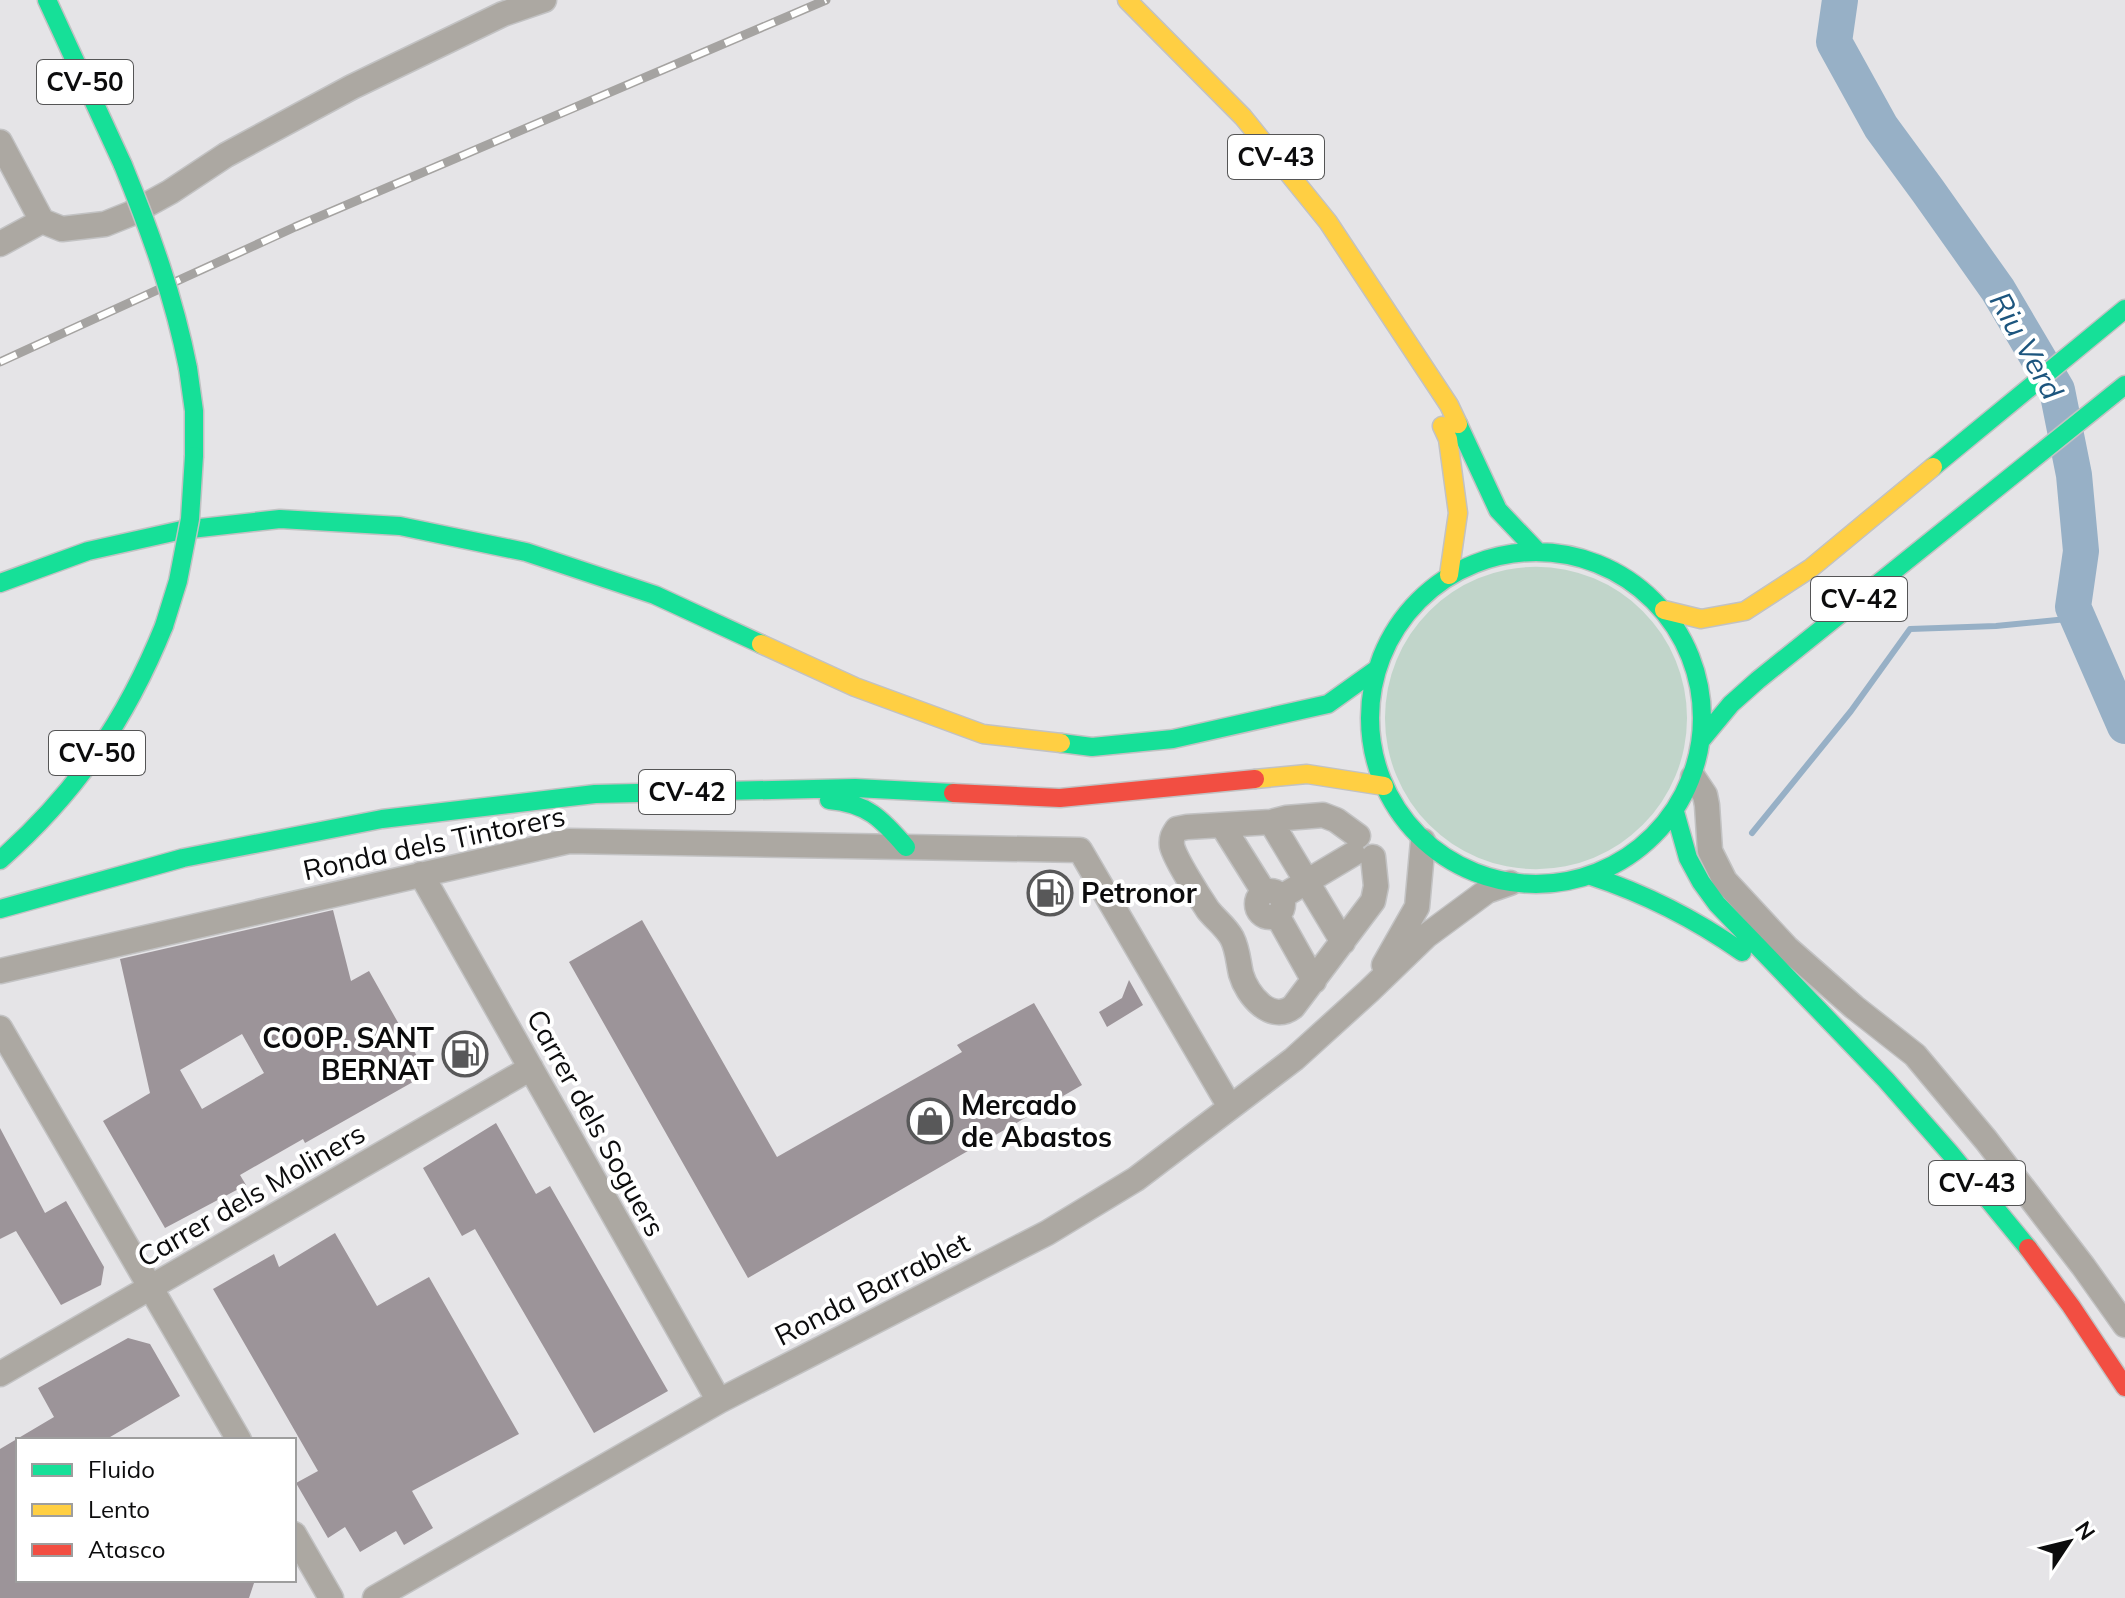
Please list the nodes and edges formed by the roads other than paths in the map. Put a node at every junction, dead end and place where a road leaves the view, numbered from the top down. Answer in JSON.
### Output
{"nodes":[{"id":1,"x":47,"y":0,"type":"edge"},
{"id":2,"x":544,"y":0,"type":"edge"},
{"id":3,"x":1127,"y":0,"type":"edge"},
{"id":4,"x":0,"y":142,"type":"edge"},
{"id":5,"x":42,"y":221,"type":"junction"},
{"id":6,"x":0,"y":244,"type":"edge"},
{"id":7,"x":2125,"y":309,"type":"edge"},
{"id":8,"x":1402,"y":332,"type":"junction"},
{"id":9,"x":2125,"y":385,"type":"edge"},
{"id":10,"x":1537,"y":551,"type":"junction"},
{"id":11,"x":1449,"y":575,"type":"junction"},
{"id":12,"x":0,"y":583,"type":"edge"},
{"id":13,"x":1664,"y":610,"type":"junction"},
{"id":14,"x":1377,"y":669,"type":"junction"},
{"id":15,"x":1702,"y":739,"type":"junction"},
{"id":16,"x":1693,"y":777,"type":"junction"},
{"id":17,"x":1384,"y":786,"type":"junction"},
{"id":18,"x":595,"y":794,"type":"junction"},
{"id":19,"x":1675,"y":812,"type":"junction"},
{"id":20,"x":1271,"y":822,"type":"junction"},
{"id":21,"x":1222,"y":825,"type":"junction"},
{"id":22,"x":1423,"y":841,"type":"junction"},
{"id":23,"x":906,"y":847,"type":"junction"},
{"id":24,"x":1361,"y":849,"type":"junction"},
{"id":25,"x":0,"y":860,"type":"edge"},
{"id":26,"x":421,"y":874,"type":"junction"},
{"id":27,"x":1591,"y":876,"type":"junction"},
{"id":28,"x":1307,"y":882,"type":"junction"},
{"id":29,"x":1510,"y":883,"type":"junction"},
{"id":30,"x":1270,"y":904,"type":"junction"},
{"id":31,"x":0,"y":909,"type":"edge"},
{"id":32,"x":1226,"y":930,"type":"junction"},
{"id":33,"x":1343,"y":942,"type":"junction"},
{"id":34,"x":0,"y":971,"type":"edge"},
{"id":35,"x":1314,"y":981,"type":"junction"},
{"id":36,"x":1369,"y":991,"type":"junction"},
{"id":37,"x":1805,"y":998,"type":"junction"},
{"id":38,"x":0,"y":1028,"type":"edge"},
{"id":39,"x":531,"y":1068,"type":"junction"},
{"id":40,"x":1230,"y":1107,"type":"junction"},
{"id":41,"x":151,"y":1287,"type":"junction"},
{"id":42,"x":2125,"y":1325,"type":"edge"},
{"id":43,"x":0,"y":1374,"type":"edge"},
{"id":44,"x":2125,"y":1387,"type":"edge"},
{"id":45,"x":719,"y":1401,"type":"junction"},
{"id":46,"x":238,"y":1438,"type":"edge"},
{"id":47,"x":296,"y":1537,"type":"edge"},
{"id":48,"x":331,"y":1598,"type":"edge"},
{"id":49,"x":375,"y":1598,"type":"edge"}],
"edges":[{"from":1,"to":25,"type":"main road","number":"CV-50","bridge":true},
{"from":2,"to":5,"type":"street"},
{"from":3,"to":8,"type":"main road","number":"CV-43"},
{"from":4,"to":5,"type":"street"},
{"from":5,"to":6,"type":"street"},
{"from":7,"to":13,"type":"main road","number":"CV-42"},
{"from":8,"to":10,"type":"main road","number":"CV-43"},
{"from":8,"to":11,"type":"main road","number":"CV-43"},
{"from":9,"to":15,"type":"main road","number":"CV-42"},
{"from":10,"to":11,"type":"main road"},
{"from":10,"to":13,"type":"main road"},
{"from":11,"to":14,"type":"main road"},
{"from":12,"to":14,"type":"main road"},
{"from":13,"to":15,"type":"main road"},
{"from":14,"to":17,"type":"main road"},
{"from":15,"to":16,"type":"main road"},
{"from":16,"to":19,"type":"main road"},
{"from":16,"to":42,"type":"street"},
{"from":17,"to":18,"type":"main road","number":"CV-42"},
{"from":17,"to":22,"type":"main road"},
{"from":18,"to":23,"type":"main road"},
{"from":18,"to":31,"type":"main road","number":"CV-42"},
{"from":19,"to":27,"type":"main road"},
{"from":19,"to":37,"type":"main road","number":"CV-43"},
{"from":20,"to":21,"type":"street"},
{"from":20,"to":24,"type":"street"},
{"from":20,"to":28,"type":"street"},
{"from":21,"to":30,"type":"street"},
{"from":21,"to":32,"type":"street"},
{"from":22,"to":29,"type":"main road"},
{"from":22,"to":36,"type":"street"},
{"from":23,"to":26,"type":"street","name":"Ronda dels Tintorers"},
{"from":23,"to":40,"type":"street","name":"Ronda dels Tintorers"},
{"from":24,"to":28,"type":"street"},
{"from":24,"to":33,"type":"street"},
{"from":26,"to":34,"type":"street","name":"Ronda dels Tintorers"},
{"from":26,"to":39,"type":"street","name":"Carrer dels Soguers"},
{"from":27,"to":29,"type":"main road"},
{"from":27,"to":37,"type":"main road","number":"CV-43"},
{"from":28,"to":30,"type":"street"},
{"from":28,"to":33,"type":"street"},
{"from":29,"to":36,"type":"street","name":"Ronda Barrablet"},
{"from":30,"to":32,"type":"street"},
{"from":30,"to":35,"type":"street"},
{"from":32,"to":35,"type":"street"},
{"from":33,"to":35,"type":"street"},
{"from":36,"to":40,"type":"street","name":"Ronda Barrablet"},
{"from":37,"to":44,"type":"main road","number":"CV-43"},
{"from":38,"to":41,"type":"street"},
{"from":39,"to":41,"type":"street","name":"Carrer dels Moliners"},
{"from":39,"to":45,"type":"street","name":"Carrer dels Soguers"},
{"from":40,"to":45,"type":"street","name":"Ronda Barrablet"},
{"from":41,"to":43,"type":"street","name":"Carrer dels Moliners"},
{"from":41,"to":46,"type":"street"},
{"from":45,"to":49,"type":"street","name":"Ronda Barrablet"},
{"from":47,"to":48,"type":"street"}]}
